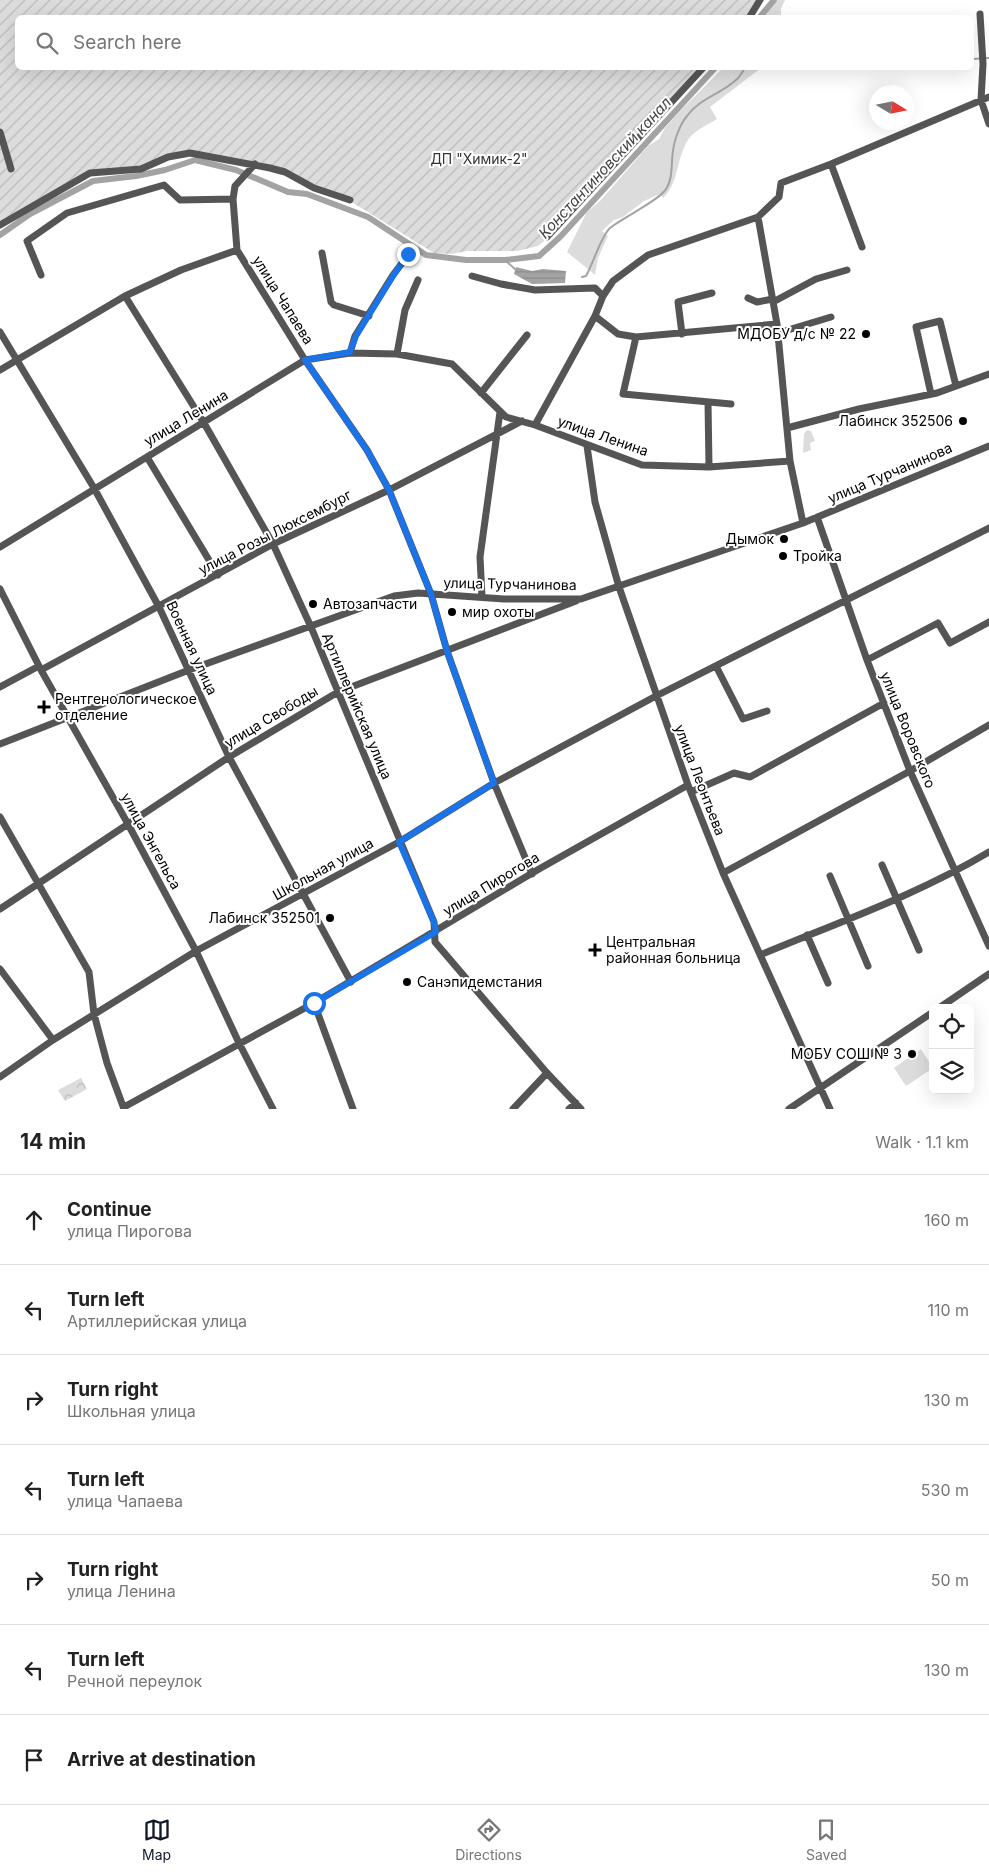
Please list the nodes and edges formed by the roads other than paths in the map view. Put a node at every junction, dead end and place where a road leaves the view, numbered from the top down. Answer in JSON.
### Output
{"nodes":[{"id":1,"x":760,"y":0,"type":"edge"},
{"id":2,"x":980,"y":14,"type":"dead end"},
{"id":3,"x":751,"y":15,"type":"edge"},
{"id":4,"x":701,"y":70,"type":"edge"},
{"id":5,"x":989,"y":97,"type":"edge"},
{"id":6,"x":981,"y":100,"type":"junction"},
{"id":7,"x":989,"y":124,"type":"edge"},
{"id":8,"x":0,"y":132,"type":"edge"},
{"id":9,"x":255,"y":164,"type":"junction"},
{"id":10,"x":831,"y":164,"type":"junction"},
{"id":11,"x":11,"y":169,"type":"dead end"},
{"id":12,"x":233,"y":199,"type":"junction"},
{"id":13,"x":350,"y":200,"type":"dead end"},
{"id":14,"x":758,"y":217,"type":"junction"},
{"id":15,"x":0,"y":225,"type":"edge"},
{"id":16,"x":547,"y":237,"type":"dead end"},
{"id":17,"x":862,"y":247,"type":"dead end"},
{"id":18,"x":237,"y":250,"type":"junction"},
{"id":19,"x":322,"y":253,"type":"dead end"},
{"id":20,"x":408,"y":254,"type":"dead end"},
{"id":21,"x":847,"y":270,"type":"dead end"},
{"id":22,"x":41,"y":275,"type":"dead end"},
{"id":23,"x":472,"y":276,"type":"dead end"},
{"id":24,"x":418,"y":280,"type":"dead end"},
{"id":25,"x":712,"y":293,"type":"dead end"},
{"id":26,"x":125,"y":296,"type":"junction"},
{"id":27,"x":603,"y":296,"type":"junction"},
{"id":28,"x":748,"y":298,"type":"dead end"},
{"id":29,"x":773,"y":300,"type":"junction"},
{"id":30,"x":369,"y":316,"type":"junction"},
{"id":31,"x":595,"y":316,"type":"junction"},
{"id":32,"x":831,"y":317,"type":"dead end"},
{"id":33,"x":777,"y":324,"type":"junction"},
{"id":34,"x":0,"y":332,"type":"edge"},
{"id":35,"x":778,"y":333,"type":"junction"},
{"id":36,"x":527,"y":334,"type":"dead end"},
{"id":37,"x":682,"y":334,"type":"junction"},
{"id":38,"x":636,"y":337,"type":"junction"},
{"id":39,"x":350,"y":352,"type":"junction"},
{"id":40,"x":397,"y":354,"type":"junction"},
{"id":41,"x":17,"y":359,"type":"junction"},
{"id":42,"x":305,"y":360,"type":"junction"},
{"id":43,"x":0,"y":370,"type":"edge"},
{"id":44,"x":989,"y":374,"type":"edge"},
{"id":45,"x":956,"y":386,"type":"junction"},
{"id":46,"x":481,"y":393,"type":"junction"},
{"id":47,"x":931,"y":394,"type":"junction"},
{"id":48,"x":708,"y":402,"type":"junction"},
{"id":49,"x":731,"y":404,"type":"dead end"},
{"id":50,"x":500,"y":412,"type":"junction"},
{"id":51,"x":522,"y":421,"type":"junction"},
{"id":52,"x":204,"y":423,"type":"junction"},
{"id":53,"x":535,"y":425,"type":"junction"},
{"id":54,"x":787,"y":428,"type":"junction"},
{"id":55,"x":497,"y":434,"type":"junction"},
{"id":56,"x":587,"y":446,"type":"junction"},
{"id":57,"x":989,"y":446,"type":"edge"},
{"id":58,"x":147,"y":457,"type":"junction"},
{"id":59,"x":790,"y":461,"type":"junction"},
{"id":60,"x":709,"y":467,"type":"junction"},
{"id":61,"x":94,"y":488,"type":"junction"},
{"id":62,"x":389,"y":490,"type":"junction"},
{"id":63,"x":817,"y":517,"type":"junction"},
{"id":64,"x":803,"y":523,"type":"junction"},
{"id":65,"x":989,"y":528,"type":"edge"},
{"id":66,"x":273,"y":544,"type":"junction"},
{"id":67,"x":0,"y":547,"type":"edge"},
{"id":68,"x":218,"y":575,"type":"junction"},
{"id":69,"x":619,"y":587,"type":"junction"},
{"id":70,"x":0,"y":589,"type":"edge"},
{"id":71,"x":431,"y":594,"type":"junction"},
{"id":72,"x":482,"y":597,"type":"junction"},
{"id":73,"x":581,"y":599,"type":"junction"},
{"id":74,"x":846,"y":600,"type":"junction"},
{"id":75,"x":159,"y":607,"type":"junction"},
{"id":76,"x":989,"y":622,"type":"edge"},
{"id":77,"x":311,"y":627,"type":"junction"},
{"id":78,"x":447,"y":651,"type":"junction"},
{"id":79,"x":867,"y":660,"type":"junction"},
{"id":80,"x":716,"y":666,"type":"junction"},
{"id":81,"x":40,"y":668,"type":"junction"},
{"id":82,"x":190,"y":670,"type":"junction"},
{"id":83,"x":0,"y":687,"type":"edge"},
{"id":84,"x":338,"y":692,"type":"junction"},
{"id":85,"x":656,"y":696,"type":"junction"},
{"id":86,"x":884,"y":702,"type":"junction"},
{"id":87,"x":767,"y":711,"type":"dead end"},
{"id":88,"x":68,"y":718,"type":"junction"},
{"id":89,"x":989,"y":725,"type":"edge"},
{"id":90,"x":0,"y":744,"type":"edge"},
{"id":91,"x":229,"y":757,"type":"junction"},
{"id":92,"x":910,"y":771,"type":"junction"},
{"id":93,"x":494,"y":783,"type":"junction"},
{"id":94,"x":689,"y":788,"type":"junction"},
{"id":95,"x":0,"y":817,"type":"edge"},
{"id":96,"x":128,"y":824,"type":"junction"},
{"id":97,"x":399,"y":842,"type":"junction"},
{"id":98,"x":989,"y":852,"type":"edge"},
{"id":99,"x":882,"y":865,"type":"dead end"},
{"id":100,"x":955,"y":872,"type":"junction"},
{"id":101,"x":723,"y":873,"type":"junction"},
{"id":102,"x":532,"y":874,"type":"junction"},
{"id":103,"x":830,"y":876,"type":"dead end"},
{"id":104,"x":38,"y":882,"type":"junction"},
{"id":105,"x":304,"y":894,"type":"junction"},
{"id":106,"x":897,"y":898,"type":"junction"},
{"id":107,"x":0,"y":909,"type":"edge"},
{"id":108,"x":847,"y":919,"type":"junction"},
{"id":109,"x":436,"y":932,"type":"junction"},
{"id":110,"x":807,"y":936,"type":"junction"},
{"id":111,"x":989,"y":946,"type":"edge"},
{"id":112,"x":919,"y":950,"type":"dead end"},
{"id":113,"x":196,"y":951,"type":"junction"},
{"id":114,"x":760,"y":955,"type":"junction"},
{"id":115,"x":868,"y":966,"type":"dead end"},
{"id":116,"x":0,"y":969,"type":"edge"},
{"id":117,"x":989,"y":974,"type":"edge"},
{"id":118,"x":351,"y":982,"type":"junction"},
{"id":119,"x":828,"y":983,"type":"dead end"},
{"id":120,"x":314,"y":1003,"type":"junction"},
{"id":121,"x":944,"y":1004,"type":"edge"},
{"id":122,"x":94,"y":1014,"type":"junction"},
{"id":123,"x":929,"y":1015,"type":"edge"},
{"id":124,"x":53,"y":1040,"type":"junction"},
{"id":125,"x":239,"y":1044,"type":"junction"},
{"id":126,"x":547,"y":1072,"type":"junction"},
{"id":127,"x":0,"y":1077,"type":"edge"},
{"id":128,"x":821,"y":1087,"type":"junction"},
{"id":129,"x":579,"y":1106,"type":"edge"},
{"id":130,"x":124,"y":1108,"type":"edge"},
{"id":131,"x":273,"y":1109,"type":"edge"},
{"id":132,"x":353,"y":1109,"type":"edge"},
{"id":133,"x":513,"y":1109,"type":"edge"},
{"id":134,"x":569,"y":1109,"type":"edge"},
{"id":135,"x":789,"y":1109,"type":"edge"},
{"id":136,"x":830,"y":1109,"type":"edge"}],
"edges":[{"from":1,"to":3,"type":"street"},
{"from":2,"to":6,"type":"street"},
{"from":4,"to":16,"type":"street"},
{"from":5,"to":6,"type":"street"},
{"from":6,"to":7,"type":"street"},
{"from":6,"to":10,"type":"street"},
{"from":8,"to":11,"type":"street"},
{"from":9,"to":12,"type":"street"},
{"from":9,"to":13,"type":"street"},
{"from":9,"to":15,"type":"street"},
{"from":10,"to":14,"type":"street"},
{"from":10,"to":17,"type":"street"},
{"from":12,"to":18,"type":"street","name":"улица Чапаева"},
{"from":12,"to":22,"type":"street"},
{"from":14,"to":27,"type":"street"},
{"from":14,"to":29,"type":"street"},
{"from":18,"to":26,"type":"street"},
{"from":18,"to":42,"type":"street","name":"улица Чапаева"},
{"from":19,"to":30,"type":"street"},
{"from":20,"to":30,"type":"street"},
{"from":21,"to":29,"type":"street"},
{"from":23,"to":27,"type":"street"},
{"from":24,"to":40,"type":"street"},
{"from":25,"to":37,"type":"street"},
{"from":26,"to":41,"type":"street"},
{"from":26,"to":52,"type":"street","name":"Артиллерийская улица"},
{"from":27,"to":31,"type":"street"},
{"from":28,"to":29,"type":"street"},
{"from":29,"to":33,"type":"street"},
{"from":30,"to":39,"type":"street"},
{"from":31,"to":38,"type":"street"},
{"from":31,"to":53,"type":"street"},
{"from":32,"to":35,"type":"street"},
{"from":33,"to":35,"type":"street"},
{"from":33,"to":37,"type":"street"},
{"from":34,"to":41,"type":"street","name":"Военная улица"},
{"from":35,"to":54,"type":"street"},
{"from":36,"to":46,"type":"street"},
{"from":37,"to":38,"type":"street"},
{"from":38,"to":48,"type":"street"},
{"from":39,"to":40,"type":"street","name":"улица Ленина"},
{"from":39,"to":42,"type":"street","name":"улица Ленина"},
{"from":40,"to":46,"type":"street","name":"улица Ленина"},
{"from":41,"to":43,"type":"street"},
{"from":41,"to":61,"type":"street","name":"Военная улица"},
{"from":42,"to":52,"type":"street","name":"улица Ленина"},
{"from":42,"to":62,"type":"street","name":"улица Чапаева"},
{"from":44,"to":45,"type":"street"},
{"from":45,"to":47,"type":"street"},
{"from":45,"to":47,"type":"street"},
{"from":46,"to":50,"type":"street","name":"улица Ленина"},
{"from":47,"to":54,"type":"street"},
{"from":48,"to":49,"type":"street"},
{"from":48,"to":60,"type":"street"},
{"from":50,"to":51,"type":"street","name":"улица Ленина"},
{"from":50,"to":55,"type":"street"},
{"from":51,"to":53,"type":"street","name":"улица Ленина"},
{"from":51,"to":55,"type":"street","name":"улица Розы Люксембург"},
{"from":52,"to":58,"type":"street","name":"улица Ленина"},
{"from":52,"to":66,"type":"street","name":"Артиллерийская улица"},
{"from":53,"to":56,"type":"street","name":"улица Ленина"},
{"from":54,"to":59,"type":"street"},
{"from":55,"to":62,"type":"street","name":"улица Розы Люксембург"},
{"from":55,"to":72,"type":"street"},
{"from":56,"to":60,"type":"street","name":"улица Ленина"},
{"from":56,"to":69,"type":"street","name":"улица Леонтьева"},
{"from":57,"to":63,"type":"street","name":"улица Турчанинова"},
{"from":58,"to":61,"type":"street","name":"улица Ленина"},
{"from":58,"to":68,"type":"street"},
{"from":59,"to":60,"type":"street","name":"улица Ленина"},
{"from":59,"to":64,"type":"street"},
{"from":61,"to":67,"type":"street","name":"улица Ленина"},
{"from":61,"to":75,"type":"street","name":"Военная улица"},
{"from":62,"to":66,"type":"street","name":"улица Розы Люксембург"},
{"from":62,"to":71,"type":"street","name":"улица Чапаева"},
{"from":63,"to":64,"type":"street","name":"улица Турчанинова"},
{"from":63,"to":74,"type":"street","name":"улица Воровского"},
{"from":64,"to":69,"type":"street","name":"улица Турчанинова"},
{"from":65,"to":74,"type":"street","name":"Школьная улица"},
{"from":66,"to":68,"type":"street","name":"улица Розы Люксембург"},
{"from":66,"to":77,"type":"street","name":"Артиллерийская улица"},
{"from":68,"to":75,"type":"street","name":"улица Розы Люксембург"},
{"from":69,"to":73,"type":"street","name":"улица Турчанинова"},
{"from":69,"to":85,"type":"street","name":"улица Леонтьева"},
{"from":70,"to":81,"type":"street","name":"улица Энгельса"},
{"from":71,"to":72,"type":"street","name":"улица Турчанинова"},
{"from":71,"to":77,"type":"street","name":"улица Турчанинова"},
{"from":71,"to":78,"type":"street","name":"улица Чапаева"},
{"from":72,"to":73,"type":"street","name":"улица Турчанинова"},
{"from":73,"to":78,"type":"street","name":"улица Свободы"},
{"from":74,"to":79,"type":"street","name":"улица Воровского"},
{"from":74,"to":80,"type":"street","name":"Школьная улица"},
{"from":75,"to":81,"type":"street","name":"улица Розы Люксембург"},
{"from":75,"to":82,"type":"street","name":"Военная улица"},
{"from":76,"to":79,"type":"street"},
{"from":77,"to":82,"type":"street","name":"улица Турчанинова"},
{"from":77,"to":84,"type":"street","name":"Артиллерийская улица"},
{"from":78,"to":84,"type":"street","name":"улица Свободы"},
{"from":78,"to":93,"type":"street","name":"улица Чапаева"},
{"from":79,"to":86,"type":"street","name":"улица Воровского"},
{"from":80,"to":85,"type":"street","name":"Школьная улица"},
{"from":80,"to":87,"type":"street"},
{"from":81,"to":83,"type":"street","name":"улица Розы Люксембург"},
{"from":81,"to":88,"type":"street","name":"улица Энгельса"},
{"from":82,"to":88,"type":"street","name":"улица Турчанинова"},
{"from":82,"to":91,"type":"street","name":"Военная улица"},
{"from":84,"to":91,"type":"street","name":"улица Свободы"},
{"from":84,"to":97,"type":"street","name":"Артиллерийская улица"},
{"from":85,"to":93,"type":"street","name":"Школьная улица"},
{"from":85,"to":94,"type":"street","name":"улица Леонтьева"},
{"from":86,"to":92,"type":"street","name":"улица Воровского"},
{"from":86,"to":94,"type":"street","name":"улица Пирогова"},
{"from":88,"to":90,"type":"street","name":"улица Турчанинова"},
{"from":88,"to":96,"type":"street","name":"улица Энгельса"},
{"from":89,"to":92,"type":"street"},
{"from":91,"to":96,"type":"street","name":"улица Свободы"},
{"from":91,"to":105,"type":"street","name":"Военная улица"},
{"from":92,"to":100,"type":"street","name":"улица Воровского"},
{"from":92,"to":101,"type":"street"},
{"from":93,"to":97,"type":"street","name":"Школьная улица"},
{"from":93,"to":102,"type":"street","name":"улица Чапаева"},
{"from":94,"to":101,"type":"street","name":"улица Леонтьева"},
{"from":94,"to":102,"type":"street","name":"улица Пирогова"},
{"from":95,"to":104,"type":"street"},
{"from":96,"to":104,"type":"street","name":"улица Свободы"},
{"from":96,"to":113,"type":"street","name":"улица Энгельса"},
{"from":97,"to":105,"type":"street","name":"Школьная улица"},
{"from":97,"to":109,"type":"street","name":"Артиллерийская улица"},
{"from":98,"to":100,"type":"street"},
{"from":99,"to":106,"type":"street"},
{"from":100,"to":106,"type":"street"},
{"from":100,"to":111,"type":"street","name":"улица Воровского"},
{"from":101,"to":114,"type":"street","name":"улица Леонтьева"},
{"from":102,"to":109,"type":"street","name":"улица Пирогова"},
{"from":103,"to":108,"type":"street"},
{"from":104,"to":107,"type":"street","name":"улица Свободы"},
{"from":104,"to":122,"type":"street"},
{"from":105,"to":113,"type":"street","name":"Школьная улица"},
{"from":105,"to":118,"type":"street","name":"Военная улица"},
{"from":106,"to":108,"type":"street"},
{"from":106,"to":112,"type":"street"},
{"from":108,"to":110,"type":"street"},
{"from":108,"to":115,"type":"street"},
{"from":109,"to":118,"type":"street","name":"улица Пирогова"},
{"from":109,"to":126,"type":"street","name":"Артиллерийская улица"},
{"from":110,"to":114,"type":"street"},
{"from":110,"to":119,"type":"street"},
{"from":113,"to":122,"type":"street","name":"Школьная улица"},
{"from":113,"to":125,"type":"street","name":"улица Энгельса"},
{"from":114,"to":128,"type":"street","name":"улица Леонтьева"},
{"from":116,"to":124,"type":"street"},
{"from":117,"to":121,"type":"street"},
{"from":118,"to":120,"type":"street","name":"улица Пирогова"},
{"from":120,"to":125,"type":"street","name":"улица Пирогова"},
{"from":120,"to":132,"type":"street"},
{"from":122,"to":124,"type":"street","name":"Школьная улица"},
{"from":122,"to":130,"type":"street"},
{"from":123,"to":128,"type":"street"},
{"from":124,"to":127,"type":"street","name":"Школьная улица"},
{"from":125,"to":130,"type":"street","name":"улица Пирогова"},
{"from":125,"to":131,"type":"street","name":"улица Энгельса"},
{"from":126,"to":129,"type":"street","name":"Артиллерийская улица"},
{"from":126,"to":133,"type":"street"},
{"from":128,"to":135,"type":"street"},
{"from":128,"to":136,"type":"street","name":"улица Леонтьева"},
{"from":129,"to":134,"type":"street"}]}
